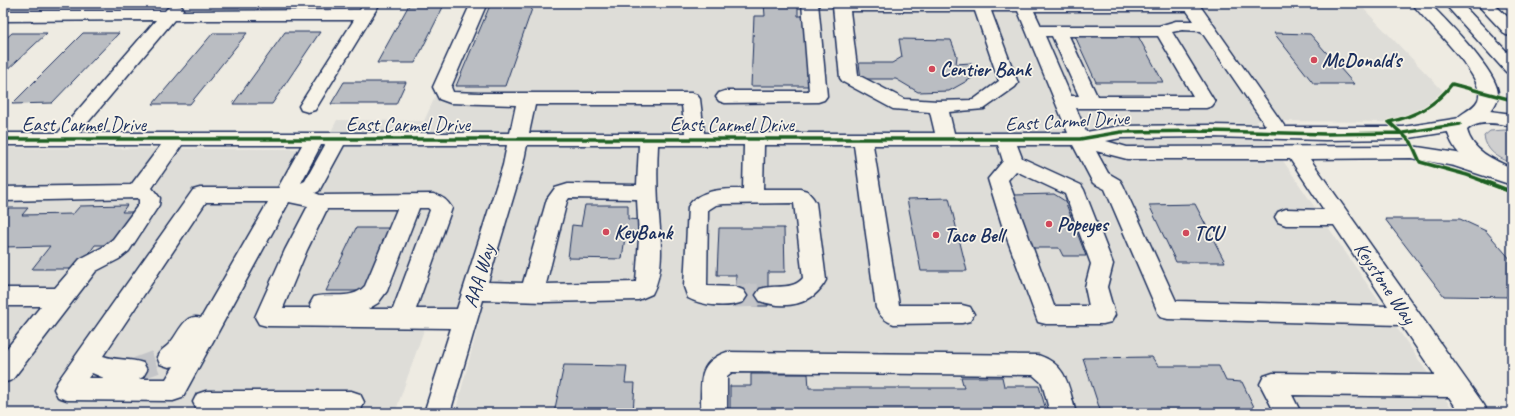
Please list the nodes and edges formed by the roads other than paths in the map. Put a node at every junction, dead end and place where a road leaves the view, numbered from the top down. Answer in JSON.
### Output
{"nodes":[{"id":1,"x":181,"y":3,"type":"edge"},
{"id":2,"x":479,"y":3,"type":"edge"},
{"id":3,"x":810,"y":3,"type":"edge"},
{"id":4,"x":1420,"y":3,"type":"edge"},
{"id":5,"x":1452,"y":3,"type":"edge"},
{"id":6,"x":1484,"y":3,"type":"edge"},
{"id":7,"x":1024,"y":4,"type":"edge"},
{"id":8,"x":1190,"y":4,"type":"edge"},
{"id":9,"x":982,"y":6,"type":"junction"},
{"id":10,"x":368,"y":9,"type":"edge"},
{"id":11,"x":3,"y":16,"type":"edge"},
{"id":12,"x":169,"y":16,"type":"junction"},
{"id":13,"x":1204,"y":26,"type":"junction"},
{"id":14,"x":1035,"y":31,"type":"junction"},
{"id":15,"x":1058,"y":31,"type":"junction"},
{"id":16,"x":1163,"y":31,"type":"junction"},
{"id":17,"x":1512,"y":31,"type":"edge"},
{"id":18,"x":1512,"y":68,"type":"edge"},
{"id":19,"x":725,"y":96,"type":"dead end"},
{"id":20,"x":527,"y":98,"type":"junction"},
{"id":21,"x":1064,"y":102,"type":"junction"},
{"id":22,"x":1091,"y":102,"type":"junction"},
{"id":23,"x":308,"y":106,"type":"dead end"},
{"id":24,"x":938,"y":107,"type":"junction"},
{"id":25,"x":1512,"y":120,"type":"edge"},
{"id":26,"x":1463,"y":122,"type":"junction"},
{"id":27,"x":1280,"y":133,"type":"junction"},
{"id":28,"x":3,"y":139,"type":"edge"},
{"id":29,"x":176,"y":139,"type":"junction"},
{"id":30,"x":315,"y":139,"type":"junction"},
{"id":31,"x":338,"y":139,"type":"junction"},
{"id":32,"x":519,"y":139,"type":"junction"},
{"id":33,"x":649,"y":139,"type":"junction"},
{"id":34,"x":695,"y":139,"type":"junction"},
{"id":35,"x":63,"y":140,"type":"junction"},
{"id":36,"x":754,"y":140,"type":"junction"},
{"id":37,"x":862,"y":140,"type":"junction"},
{"id":38,"x":946,"y":140,"type":"junction"},
{"id":39,"x":1006,"y":140,"type":"junction"},
{"id":40,"x":1080,"y":140,"type":"junction"},
{"id":41,"x":1295,"y":152,"type":"junction"},
{"id":42,"x":1013,"y":162,"type":"junction"},
{"id":43,"x":1512,"y":178,"type":"edge"},
{"id":44,"x":140,"y":189,"type":"junction"},
{"id":45,"x":648,"y":192,"type":"junction"},
{"id":46,"x":3,"y":194,"type":"edge"},
{"id":47,"x":289,"y":195,"type":"junction"},
{"id":48,"x":753,"y":196,"type":"junction"},
{"id":49,"x":411,"y":201,"type":"junction"},
{"id":50,"x":320,"y":202,"type":"junction"},
{"id":51,"x":1286,"y":217,"type":"dead end"},
{"id":52,"x":1341,"y":218,"type":"junction"},
{"id":53,"x":253,"y":247,"type":"junction"},
{"id":54,"x":474,"y":291,"type":"junction"},
{"id":55,"x":538,"y":293,"type":"junction"},
{"id":56,"x":768,"y":295,"type":"tunnel mouth"},
{"id":57,"x":735,"y":296,"type":"tunnel mouth"},
{"id":58,"x":3,"y":297,"type":"edge"},
{"id":59,"x":61,"y":297,"type":"junction"},
{"id":60,"x":272,"y":305,"type":"junction"},
{"id":61,"x":962,"y":314,"type":"dead end"},
{"id":62,"x":1408,"y":316,"type":"junction"},
{"id":63,"x":401,"y":319,"type":"junction"},
{"id":64,"x":466,"y":319,"type":"junction"},
{"id":65,"x":169,"y":357,"type":"tunnel mouth"},
{"id":66,"x":87,"y":360,"type":"junction"},
{"id":67,"x":134,"y":370,"type":"tunnel mouth"},
{"id":68,"x":3,"y":372,"type":"edge"},
{"id":69,"x":1456,"y":386,"type":"junction"},
{"id":70,"x":206,"y":402,"type":"dead end"},
{"id":71,"x":347,"y":413,"type":"edge"},
{"id":72,"x":437,"y":413,"type":"edge"},
{"id":73,"x":714,"y":413,"type":"edge"},
{"id":74,"x":1062,"y":413,"type":"edge"},
{"id":75,"x":1288,"y":413,"type":"edge"},
{"id":76,"x":1475,"y":413,"type":"edge"}],
"edges":[{"from":1,"to":12,"type":"street"},
{"from":2,"to":20,"type":"street"},
{"from":3,"to":19,"type":"street"},
{"from":4,"to":26,"type":"main road"},
{"from":5,"to":18,"type":"main road"},
{"from":6,"to":17,"type":"main road"},
{"from":7,"to":8,"type":"street"},
{"from":7,"to":9,"type":"street"},
{"from":7,"to":14,"type":"street"},
{"from":8,"to":13,"type":"street"},
{"from":9,"to":24,"type":"street"},
{"from":9,"to":24,"type":"street"},
{"from":10,"to":12,"type":"street"},
{"from":10,"to":23,"type":"street"},
{"from":11,"to":12,"type":"street"},
{"from":12,"to":35,"type":"street"},
{"from":13,"to":16,"type":"street"},
{"from":13,"to":27,"type":"street"},
{"from":14,"to":15,"type":"street"},
{"from":14,"to":21,"type":"street"},
{"from":15,"to":16,"type":"street"},
{"from":15,"to":22,"type":"street"},
{"from":16,"to":22,"type":"street"},
{"from":20,"to":32,"type":"street","name":"AAA Way"},
{"from":20,"to":34,"type":"street"},
{"from":21,"to":22,"type":"street"},
{"from":21,"to":40,"type":"street"},
{"from":24,"to":38,"type":"street"},
{"from":25,"to":26,"type":"main road"},
{"from":26,"to":27,"type":"street","name":"East Carmel Drive"},
{"from":26,"to":43,"type":"main road"},
{"from":27,"to":40,"type":"street","name":"East Carmel Drive"},
{"from":28,"to":35,"type":"street","name":"East Carmel Drive"},
{"from":29,"to":30,"type":"street","name":"East Carmel Drive"},
{"from":29,"to":35,"type":"street","name":"East Carmel Drive"},
{"from":29,"to":44,"type":"street"},
{"from":30,"to":31,"type":"street","name":"East Carmel Drive"},
{"from":30,"to":47,"type":"street"},
{"from":31,"to":32,"type":"street","name":"East Carmel Drive"},
{"from":31,"to":47,"type":"street"},
{"from":32,"to":33,"type":"street","name":"East Carmel Drive"},
{"from":32,"to":54,"type":"street","name":"AAA Way"},
{"from":33,"to":34,"type":"street","name":"East Carmel Drive"},
{"from":33,"to":45,"type":"street"},
{"from":34,"to":36,"type":"street","name":"East Carmel Drive"},
{"from":36,"to":37,"type":"street","name":"East Carmel Drive"},
{"from":36,"to":48,"type":"street"},
{"from":37,"to":38,"type":"street","name":"East Carmel Drive"},
{"from":37,"to":61,"type":"street"},
{"from":38,"to":39,"type":"street","name":"East Carmel Drive"},
{"from":39,"to":40,"type":"street","name":"East Carmel Drive"},
{"from":39,"to":42,"type":"street"},
{"from":40,"to":41,"type":"street","name":"East Carmel Drive"},
{"from":40,"to":62,"type":"street"},
{"from":41,"to":43,"type":"street","name":"East Carmel Drive"},
{"from":41,"to":52,"type":"street","name":"Keystone Way"},
{"from":42,"to":42,"type":"street"},
{"from":44,"to":46,"type":"street"},
{"from":44,"to":59,"type":"street"},
{"from":45,"to":55,"type":"street"},
{"from":45,"to":55,"type":"street"},
{"from":47,"to":50,"type":"street"},
{"from":47,"to":53,"type":"street"},
{"from":47,"to":66,"type":"street"},
{"from":48,"to":56,"type":"street"},
{"from":48,"to":57,"type":"street"},
{"from":49,"to":50,"type":"street"},
{"from":49,"to":60,"type":"street"},
{"from":49,"to":63,"type":"street"},
{"from":50,"to":60,"type":"street"},
{"from":51,"to":52,"type":"street"},
{"from":52,"to":62,"type":"street","name":"Keystone Way"},
{"from":53,"to":65,"type":"street"},
{"from":53,"to":66,"type":"street"},
{"from":54,"to":55,"type":"street"},
{"from":54,"to":64,"type":"street","name":"AAA Way"},
{"from":58,"to":59,"type":"street"},
{"from":59,"to":68,"type":"street"},
{"from":60,"to":63,"type":"street"},
{"from":62,"to":69,"type":"street","name":"Keystone Way"},
{"from":63,"to":64,"type":"street"},
{"from":64,"to":72,"type":"street","name":"AAA Way"},
{"from":66,"to":67,"type":"street"},
{"from":69,"to":75,"type":"street"},
{"from":69,"to":76,"type":"street","name":"Keystone Way"},
{"from":70,"to":71,"type":"street"},
{"from":73,"to":74,"type":"street"}]}
